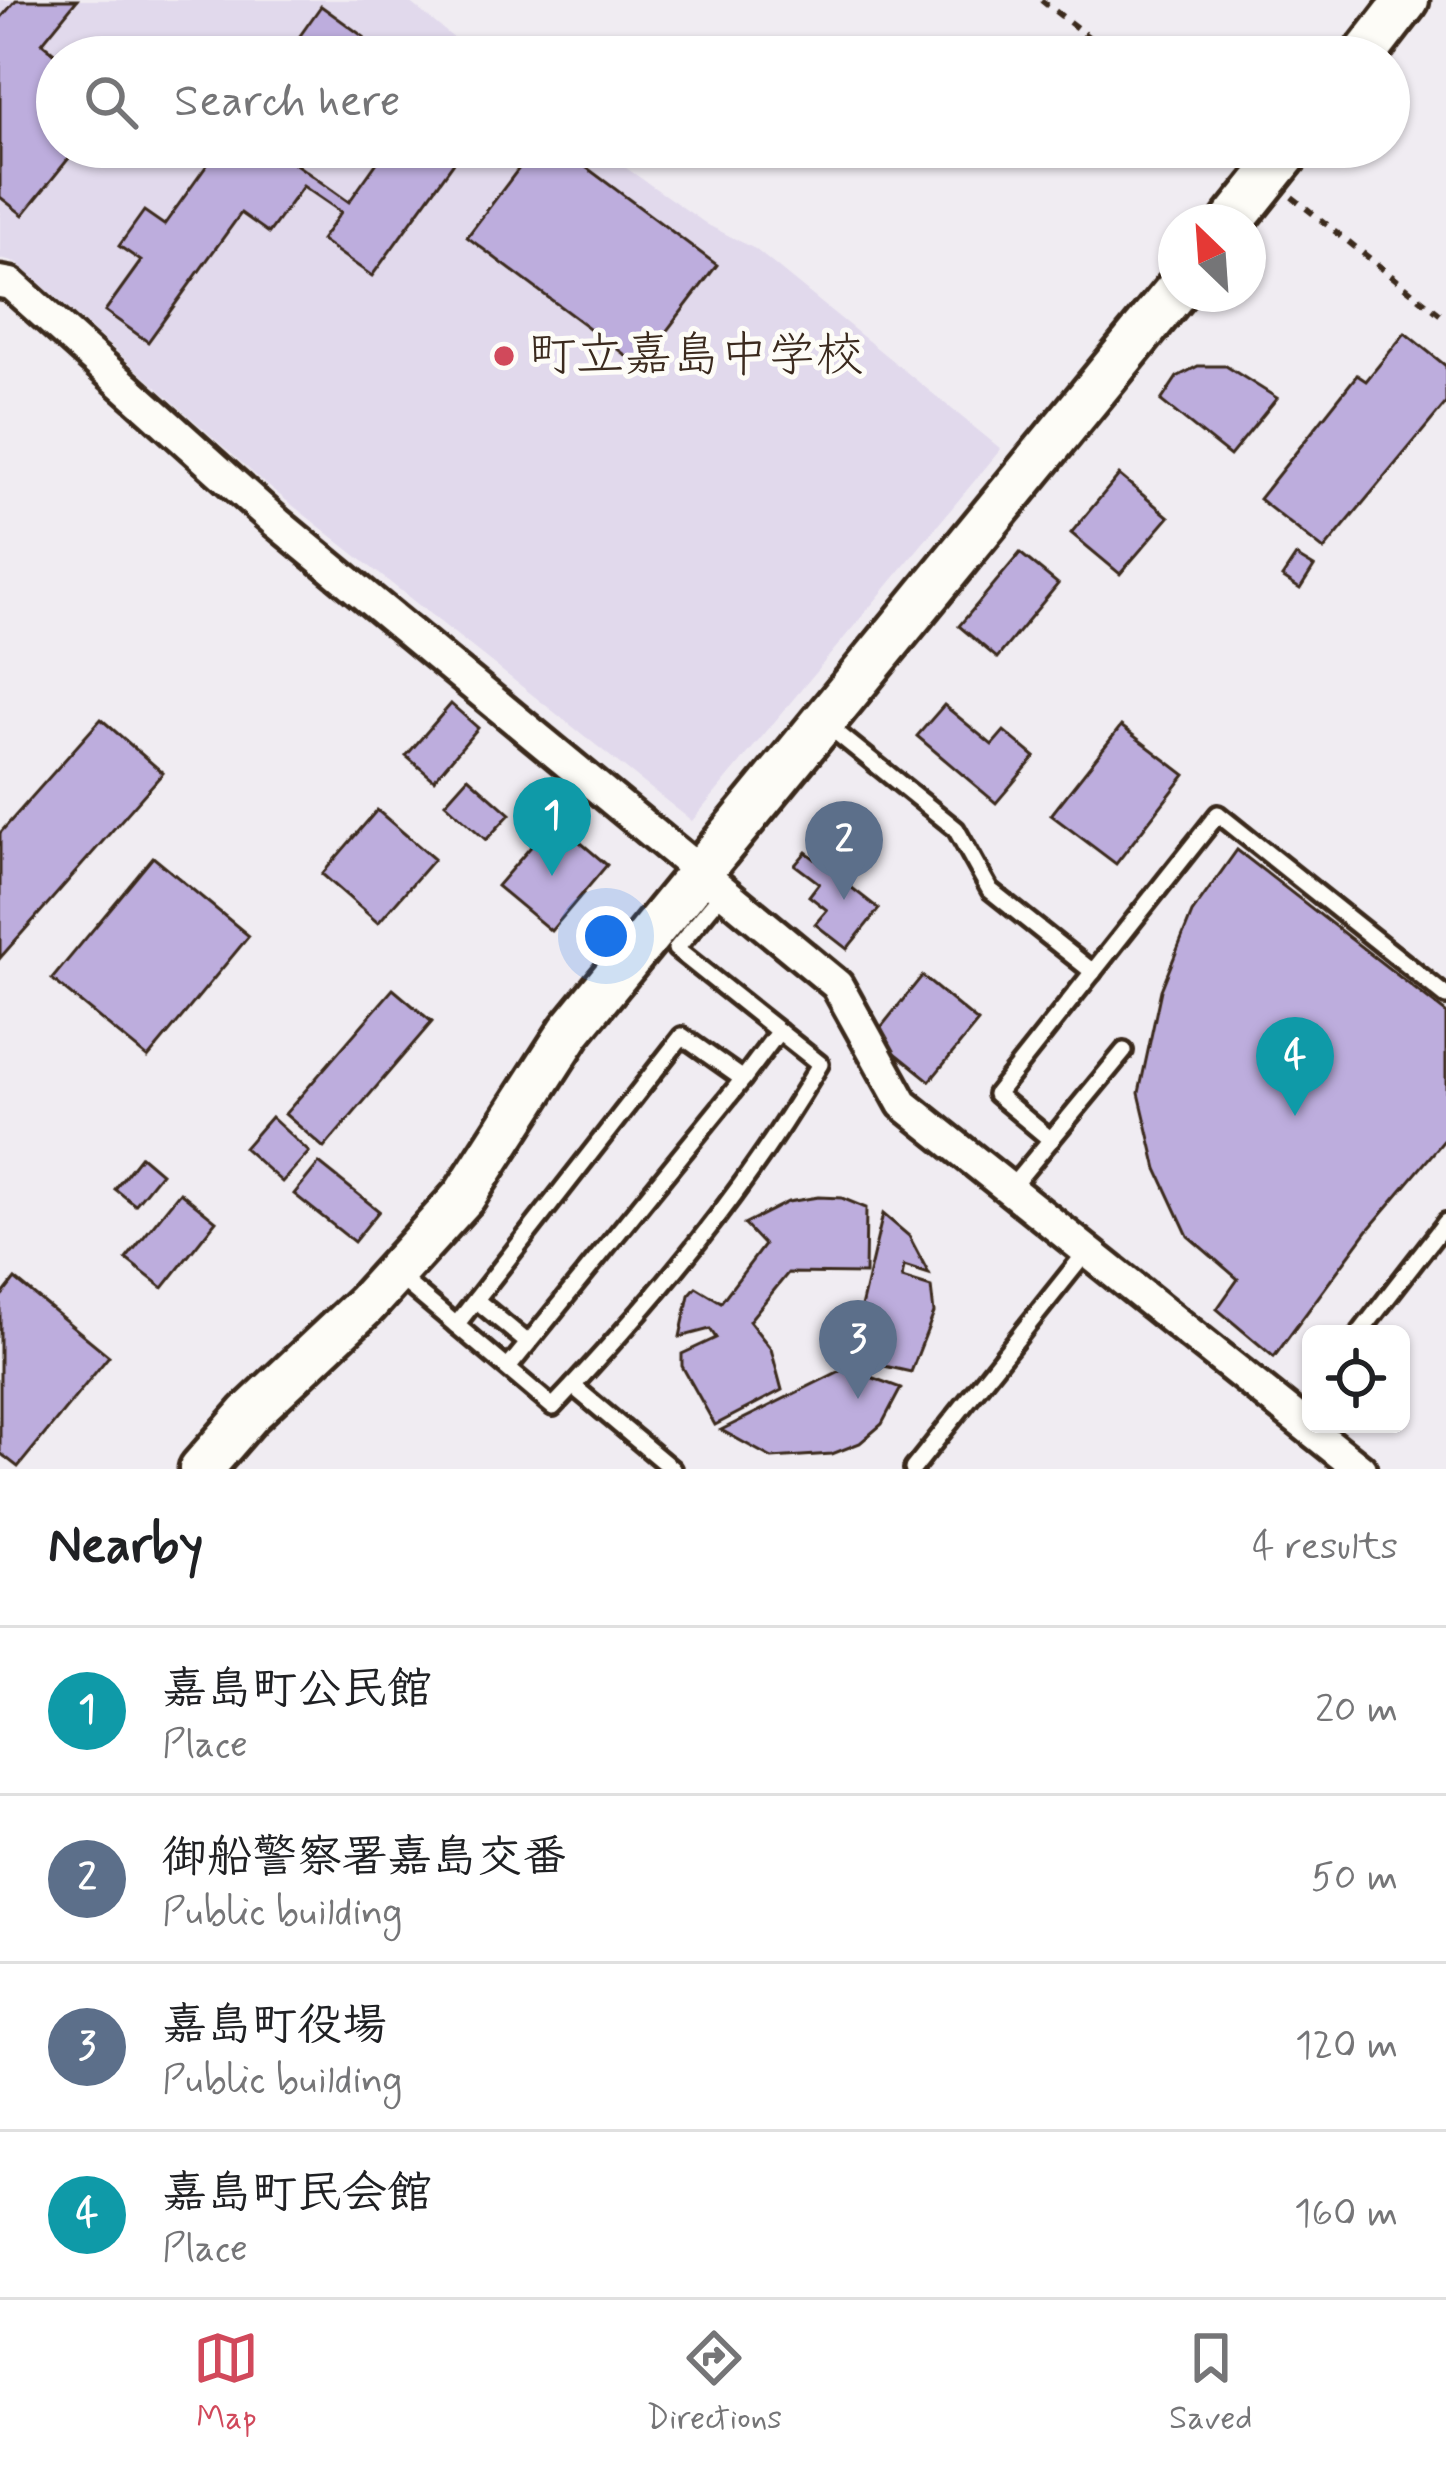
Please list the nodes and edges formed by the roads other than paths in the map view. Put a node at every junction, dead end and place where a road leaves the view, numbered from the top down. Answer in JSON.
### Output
{"nodes":[{"id":1,"x":1407,"y":0,"type":"edge"},
{"id":2,"x":1379,"y":36,"type":"edge"},
{"id":3,"x":1276,"y":168,"type":"edge"},
{"id":4,"x":1247,"y":204,"type":"edge"},
{"id":5,"x":0,"y":282,"type":"edge"},
{"id":6,"x":1159,"y":312,"type":"edge"},
{"id":7,"x":825,"y":723,"type":"junction"},
{"id":8,"x":714,"y":881,"type":"junction"},
{"id":9,"x":1093,"y":972,"type":"junction"},
{"id":10,"x":1446,"y":995,"type":"edge"},
{"id":11,"x":779,"y":1031,"type":"junction"},
{"id":12,"x":1124,"y":1051,"type":"dead end"},
{"id":13,"x":743,"y":1079,"type":"junction"},
{"id":14,"x":1052,"y":1140,"type":"junction"},
{"id":15,"x":1010,"y":1190,"type":"junction"},
{"id":16,"x":1446,"y":1222,"type":"edge"},
{"id":17,"x":1088,"y":1251,"type":"junction"},
{"id":18,"x":395,"y":1273,"type":"junction"},
{"id":19,"x":476,"y":1300,"type":"junction"},
{"id":20,"x":456,"y":1325,"type":"junction"},
{"id":21,"x":1365,"y":1325,"type":"edge"},
{"id":22,"x":528,"y":1343,"type":"junction"},
{"id":23,"x":508,"y":1368,"type":"junction"},
{"id":24,"x":572,"y":1386,"type":"junction"},
{"id":25,"x":201,"y":1469,"type":"edge"},
{"id":26,"x":672,"y":1469,"type":"edge"},
{"id":27,"x":913,"y":1469,"type":"edge"},
{"id":28,"x":1360,"y":1469,"type":"edge"}],
"edges":[{"from":1,"to":2,"type":"street"},
{"from":3,"to":4,"type":"street"},
{"from":5,"to":8,"type":"street"},
{"from":6,"to":7,"type":"street"},
{"from":7,"to":8,"type":"street"},
{"from":7,"to":9,"type":"lane"},
{"from":8,"to":11,"type":"lane"},
{"from":8,"to":15,"type":"street"},
{"from":8,"to":18,"type":"street"},
{"from":9,"to":10,"type":"lane"},
{"from":9,"to":14,"type":"lane"},
{"from":11,"to":13,"type":"lane"},
{"from":11,"to":24,"type":"lane"},
{"from":12,"to":14,"type":"lane"},
{"from":13,"to":19,"type":"lane"},
{"from":13,"to":22,"type":"lane"},
{"from":14,"to":15,"type":"lane"},
{"from":15,"to":17,"type":"street"},
{"from":16,"to":21,"type":"lane"},
{"from":17,"to":27,"type":"lane"},
{"from":17,"to":28,"type":"street"},
{"from":18,"to":20,"type":"lane"},
{"from":18,"to":25,"type":"street"},
{"from":19,"to":20,"type":"lane"},
{"from":19,"to":22,"type":"lane"},
{"from":20,"to":23,"type":"lane"},
{"from":22,"to":23,"type":"lane"},
{"from":23,"to":24,"type":"lane"},
{"from":24,"to":26,"type":"lane"}]}
